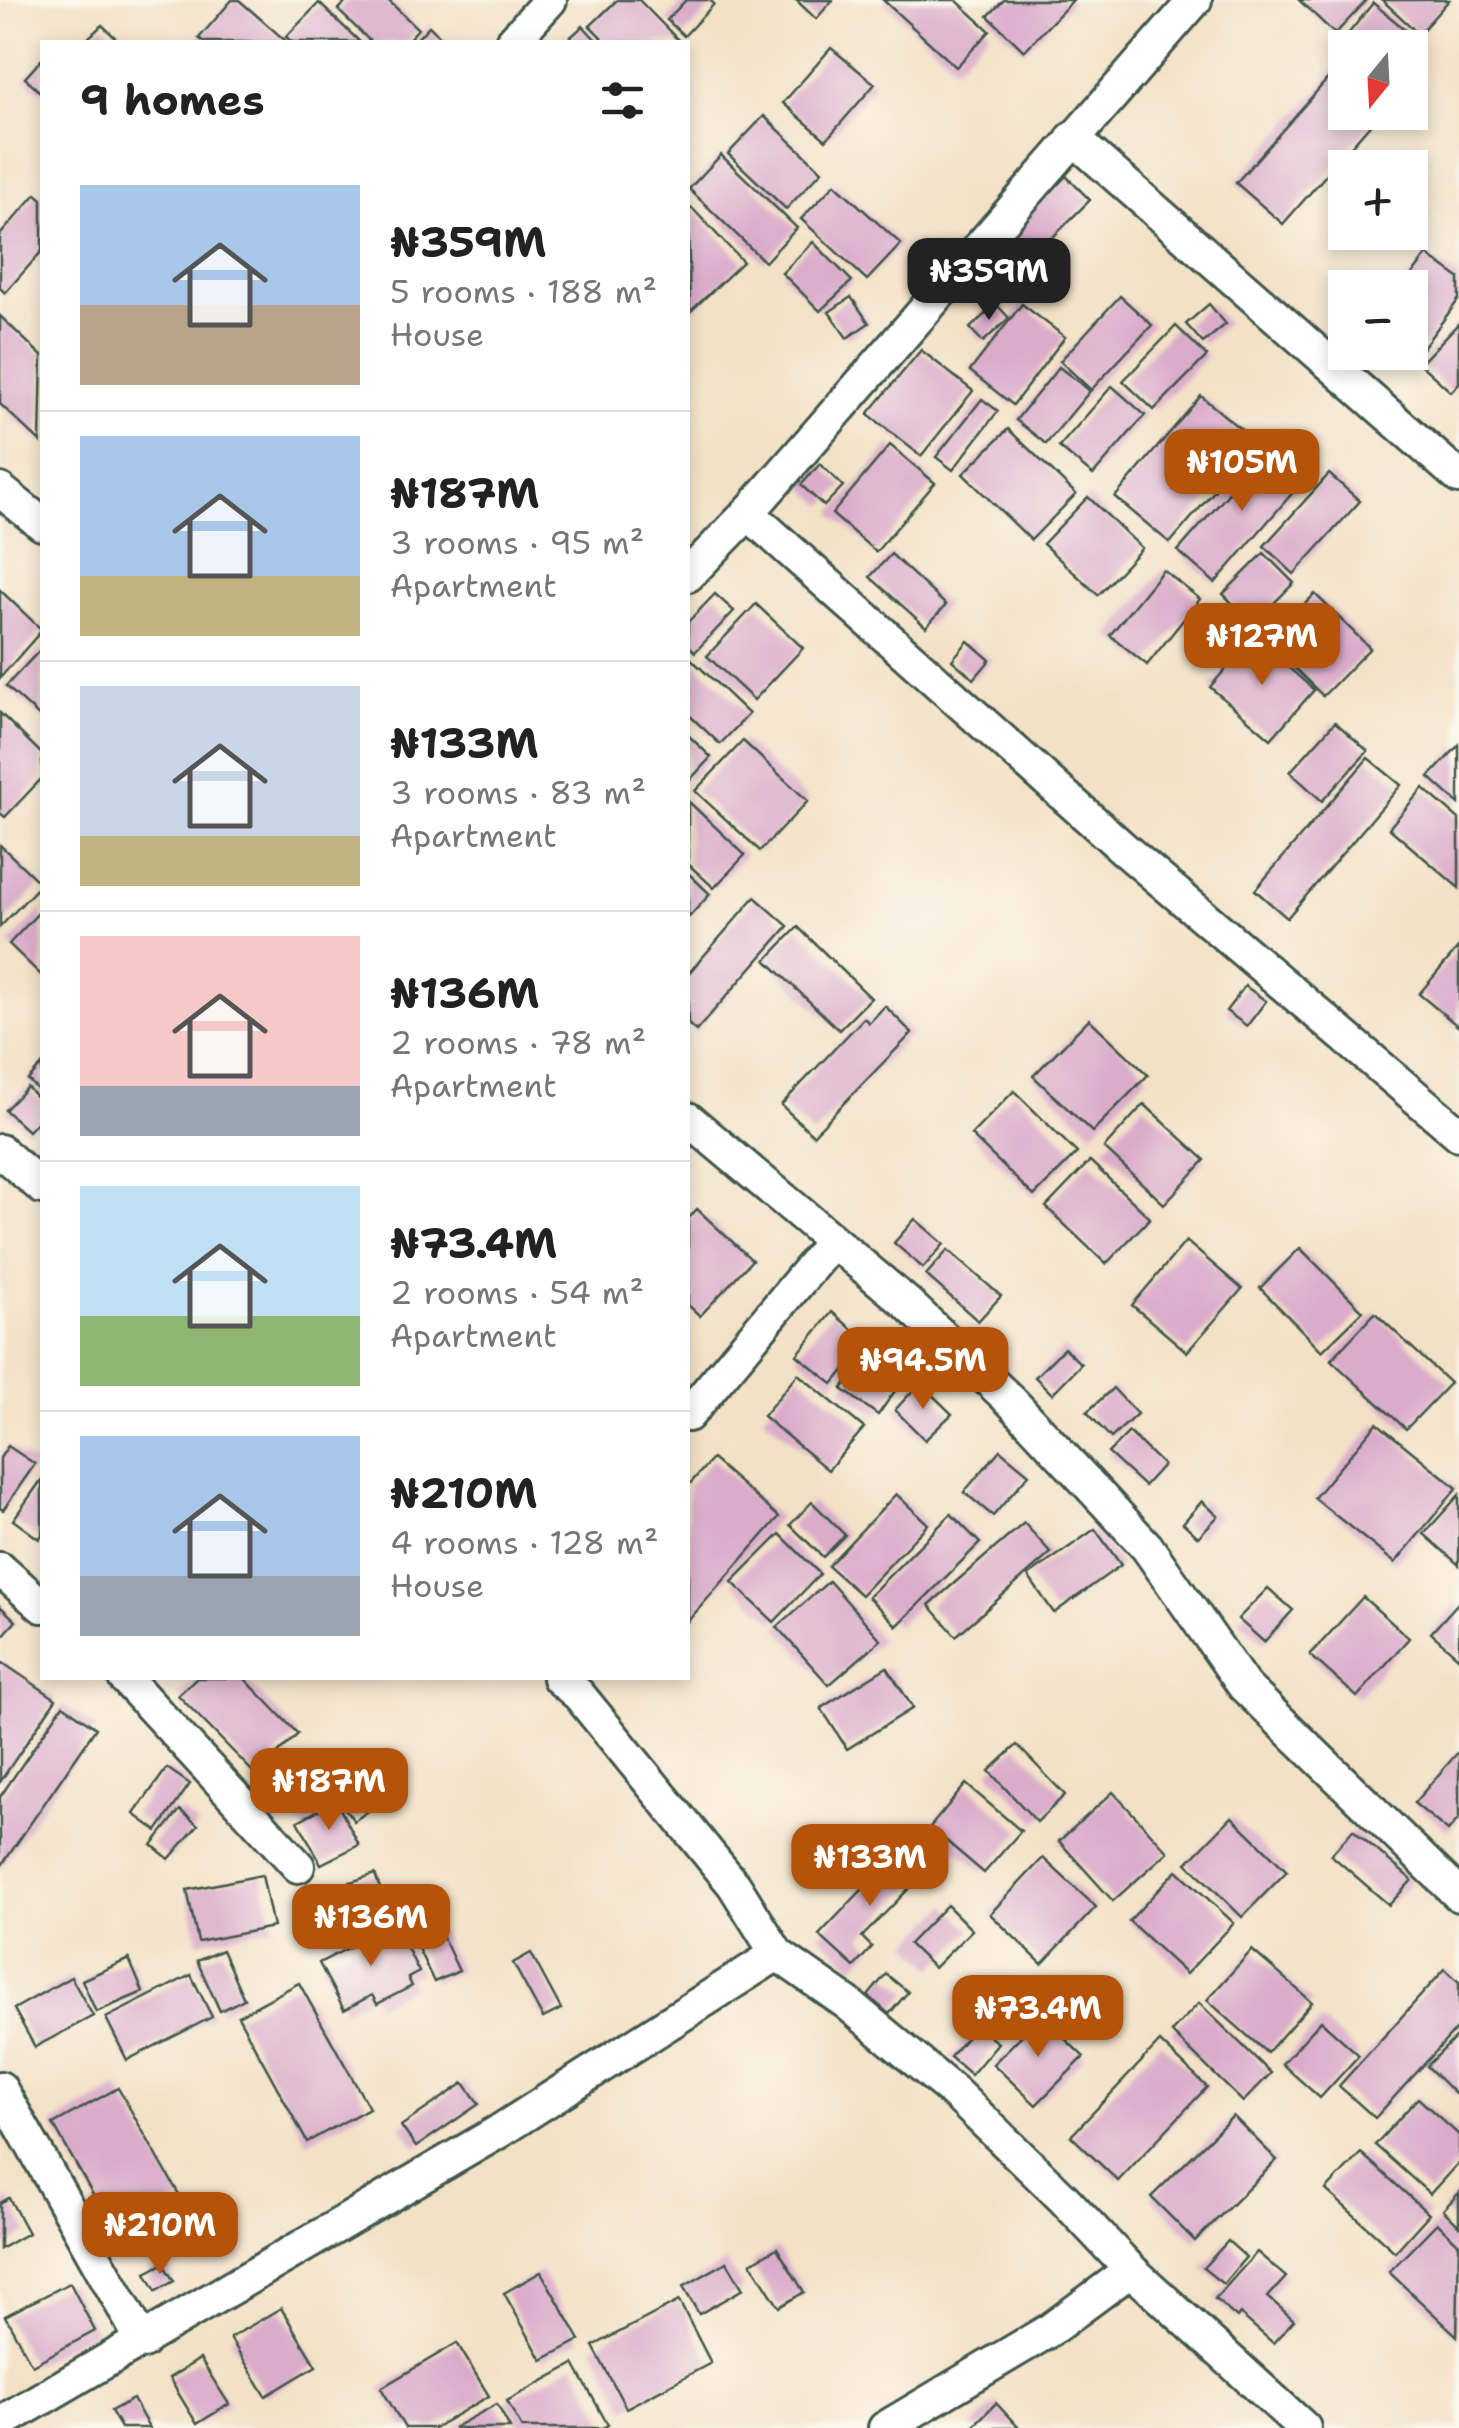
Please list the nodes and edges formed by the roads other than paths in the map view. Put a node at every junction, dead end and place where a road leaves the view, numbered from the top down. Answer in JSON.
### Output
{"nodes":[{"id":1,"x":550,"y":0,"type":"edge"},
{"id":2,"x":1182,"y":4,"type":"edge"},
{"id":3,"x":514,"y":40,"type":"edge"},
{"id":4,"x":1073,"y":138,"type":"junction"},
{"id":5,"x":1459,"y":477,"type":"edge"},
{"id":6,"x":0,"y":490,"type":"edge"},
{"id":7,"x":748,"y":513,"type":"junction"},
{"id":8,"x":40,"y":520,"type":"edge"},
{"id":9,"x":690,"y":573,"type":"edge"},
{"id":10,"x":690,"y":1121,"type":"edge"},
{"id":11,"x":1459,"y":1134,"type":"edge"},
{"id":12,"x":0,"y":1151,"type":"edge"},
{"id":13,"x":40,"y":1185,"type":"edge"},
{"id":14,"x":831,"y":1242,"type":"junction"},
{"id":15,"x":690,"y":1413,"type":"edge"},
{"id":16,"x":0,"y":1569,"type":"edge"},
{"id":17,"x":40,"y":1604,"type":"edge"},
{"id":18,"x":127,"y":1680,"type":"edge"},
{"id":19,"x":561,"y":1680,"type":"edge"},
{"id":20,"x":298,"y":1866,"type":"dead end"},
{"id":21,"x":1459,"y":1895,"type":"edge"},
{"id":22,"x":778,"y":1954,"type":"junction"},
{"id":23,"x":0,"y":2088,"type":"edge"},
{"id":24,"x":1131,"y":2270,"type":"junction"},
{"id":25,"x":142,"y":2342,"type":"junction"},
{"id":26,"x":0,"y":2423,"type":"edge"},
{"id":27,"x":885,"y":2428,"type":"edge"},
{"id":28,"x":1304,"y":2428,"type":"edge"}],
"edges":[{"from":1,"to":3,"type":"street"},
{"from":2,"to":4,"type":"street"},
{"from":4,"to":5,"type":"street"},
{"from":4,"to":7,"type":"street"},
{"from":6,"to":8,"type":"street"},
{"from":7,"to":9,"type":"street"},
{"from":7,"to":11,"type":"street"},
{"from":10,"to":14,"type":"street"},
{"from":12,"to":13,"type":"street"},
{"from":14,"to":15,"type":"street"},
{"from":14,"to":21,"type":"street"},
{"from":16,"to":17,"type":"street"},
{"from":18,"to":20,"type":"street"},
{"from":19,"to":22,"type":"street"},
{"from":22,"to":24,"type":"street"},
{"from":22,"to":25,"type":"street"},
{"from":23,"to":25,"type":"street"},
{"from":24,"to":27,"type":"street"},
{"from":24,"to":28,"type":"street"},
{"from":25,"to":26,"type":"street"}]}
